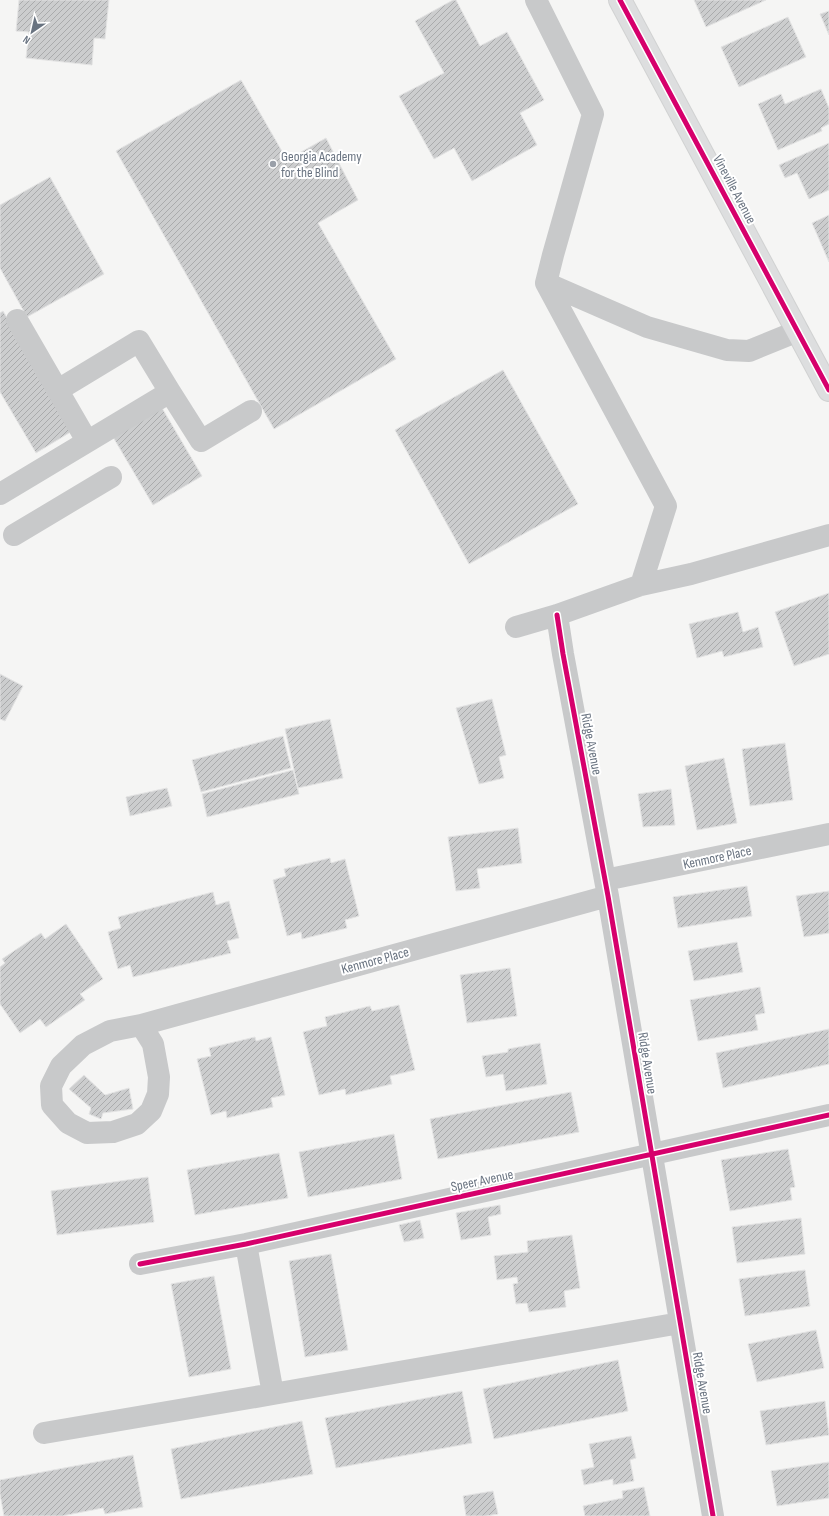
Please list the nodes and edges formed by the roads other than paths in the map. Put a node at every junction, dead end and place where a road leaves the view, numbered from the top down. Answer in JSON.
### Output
{"nodes":[{"id":1,"x":536,"y":0,"type":"edge"},
{"id":2,"x":620,"y":0,"type":"edge"},
{"id":3,"x":546,"y":283,"type":"junction"},
{"id":4,"x":17,"y":320,"type":"dead end"},
{"id":5,"x":798,"y":331,"type":"junction"},
{"id":6,"x":58,"y":390,"type":"junction"},
{"id":7,"x":829,"y":390,"type":"edge"},
{"id":8,"x":170,"y":392,"type":"junction"},
{"id":9,"x":251,"y":412,"type":"dead end"},
{"id":10,"x":87,"y":441,"type":"junction"},
{"id":11,"x":111,"y":477,"type":"dead end"},
{"id":12,"x":0,"y":494,"type":"edge"},
{"id":13,"x":14,"y":535,"type":"dead end"},
{"id":14,"x":829,"y":535,"type":"edge"},
{"id":15,"x":641,"y":585,"type":"junction"},
{"id":16,"x":557,"y":615,"type":"junction"},
{"id":17,"x":516,"y":627,"type":"dead end"},
{"id":18,"x":829,"y":834,"type":"edge"},
{"id":19,"x":606,"y":888,"type":"junction"},
{"id":20,"x":141,"y":1025,"type":"junction"},
{"id":21,"x":829,"y":1116,"type":"edge"},
{"id":22,"x":651,"y":1155,"type":"junction"},
{"id":23,"x":246,"y":1244,"type":"junction"},
{"id":24,"x":140,"y":1264,"type":"dead end"},
{"id":25,"x":680,"y":1323,"type":"junction"},
{"id":26,"x":273,"y":1394,"type":"junction"},
{"id":27,"x":44,"y":1433,"type":"dead end"},
{"id":28,"x":713,"y":1516,"type":"edge"}],
"edges":[{"from":1,"to":3,"type":"street"},
{"from":2,"to":5,"type":"main road","name":"Vineville Avenue"},
{"from":3,"to":5,"type":"street"},
{"from":3,"to":15,"type":"street"},
{"from":4,"to":6,"type":"street"},
{"from":5,"to":7,"type":"main road","name":"Vineville Avenue"},
{"from":6,"to":8,"type":"street"},
{"from":6,"to":10,"type":"street"},
{"from":8,"to":9,"type":"street"},
{"from":8,"to":10,"type":"street"},
{"from":10,"to":12,"type":"street"},
{"from":11,"to":13,"type":"street"},
{"from":14,"to":15,"type":"street"},
{"from":15,"to":16,"type":"street"},
{"from":16,"to":17,"type":"street"},
{"from":16,"to":19,"type":"street","name":"Ridge Avenue"},
{"from":18,"to":19,"type":"street","name":"Kenmore Place"},
{"from":19,"to":20,"type":"street","name":"Kenmore Place"},
{"from":19,"to":22,"type":"street","name":"Ridge Avenue"},
{"from":20,"to":20,"type":"street"},
{"from":21,"to":22,"type":"street","name":"Speer Avenue"},
{"from":22,"to":23,"type":"street","name":"Speer Avenue"},
{"from":22,"to":25,"type":"street","name":"Ridge Avenue"},
{"from":23,"to":24,"type":"street","name":"Speer Avenue"},
{"from":23,"to":26,"type":"street"},
{"from":25,"to":26,"type":"street"},
{"from":25,"to":28,"type":"street","name":"Ridge Avenue"},
{"from":26,"to":27,"type":"street"}]}
